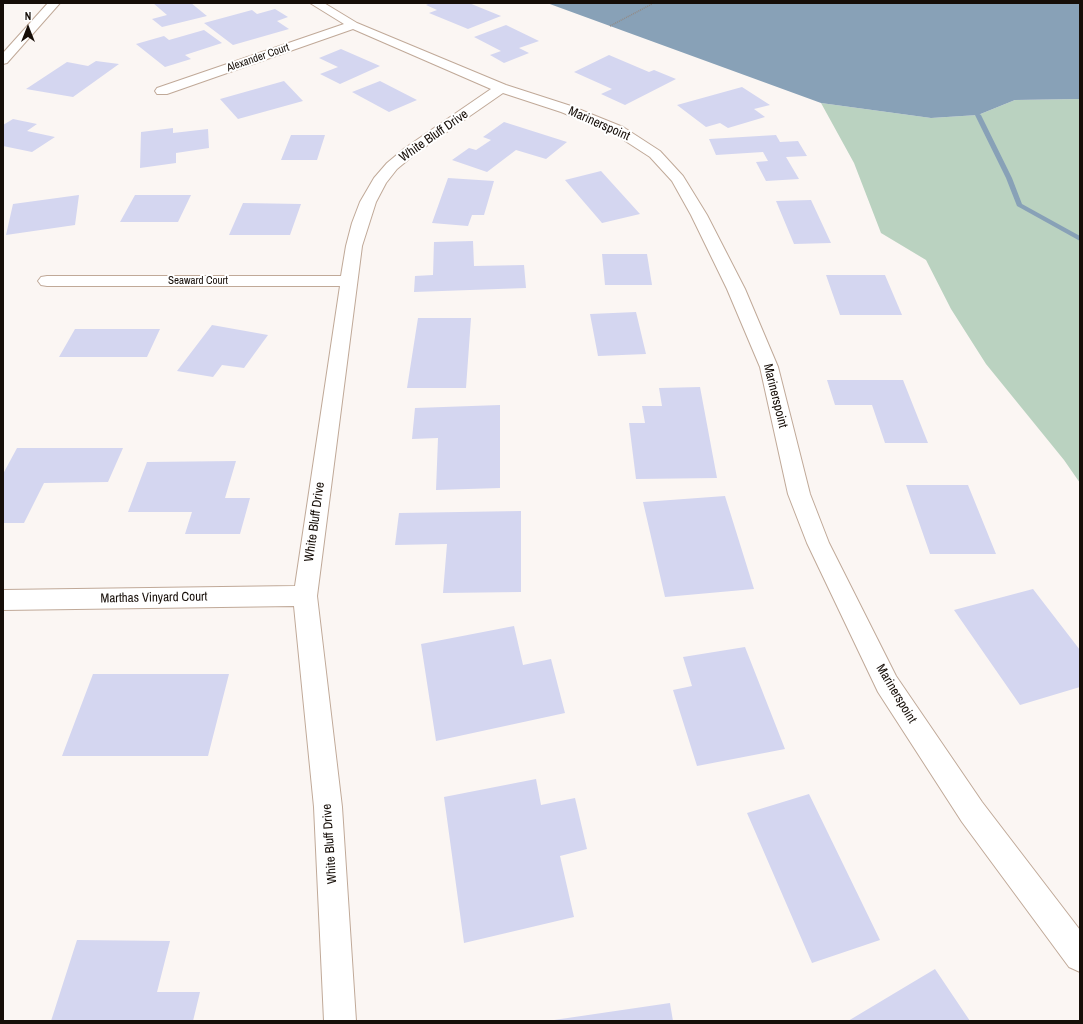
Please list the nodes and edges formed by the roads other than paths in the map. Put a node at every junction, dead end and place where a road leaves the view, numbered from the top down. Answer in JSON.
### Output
{"nodes":[{"id":1,"x":54,"y":3,"type":"edge"},
{"id":2,"x":316,"y":3,"type":"edge"},
{"id":3,"x":353,"y":25,"type":"junction"},
{"id":4,"x":3,"y":60,"type":"edge"},
{"id":5,"x":501,"y":88,"type":"junction"},
{"id":6,"x":162,"y":92,"type":"dead end"},
{"id":7,"x":47,"y":281,"type":"dead end"},
{"id":8,"x":349,"y":281,"type":"junction"},
{"id":9,"x":305,"y":596,"type":"junction"},
{"id":10,"x":3,"y":600,"type":"edge"},
{"id":11,"x":1080,"y":956,"type":"edge"},
{"id":12,"x":340,"y":1021,"type":"edge"}],
"edges":[{"from":1,"to":4,"type":"street"},
{"from":2,"to":3,"type":"street","name":"Marinerspoint"},
{"from":3,"to":5,"type":"street","name":"Marinerspoint"},
{"from":3,"to":6,"type":"street","name":"Alexander Court"},
{"from":5,"to":8,"type":"street","name":"White Bluff Drive"},
{"from":5,"to":11,"type":"street","name":"Marinerspoint"},
{"from":7,"to":8,"type":"street","name":"Seaward Court"},
{"from":8,"to":9,"type":"street","name":"White Bluff Drive"},
{"from":9,"to":10,"type":"street","name":"Marthas Vinyard Court"},
{"from":9,"to":12,"type":"street","name":"White Bluff Drive"}]}
